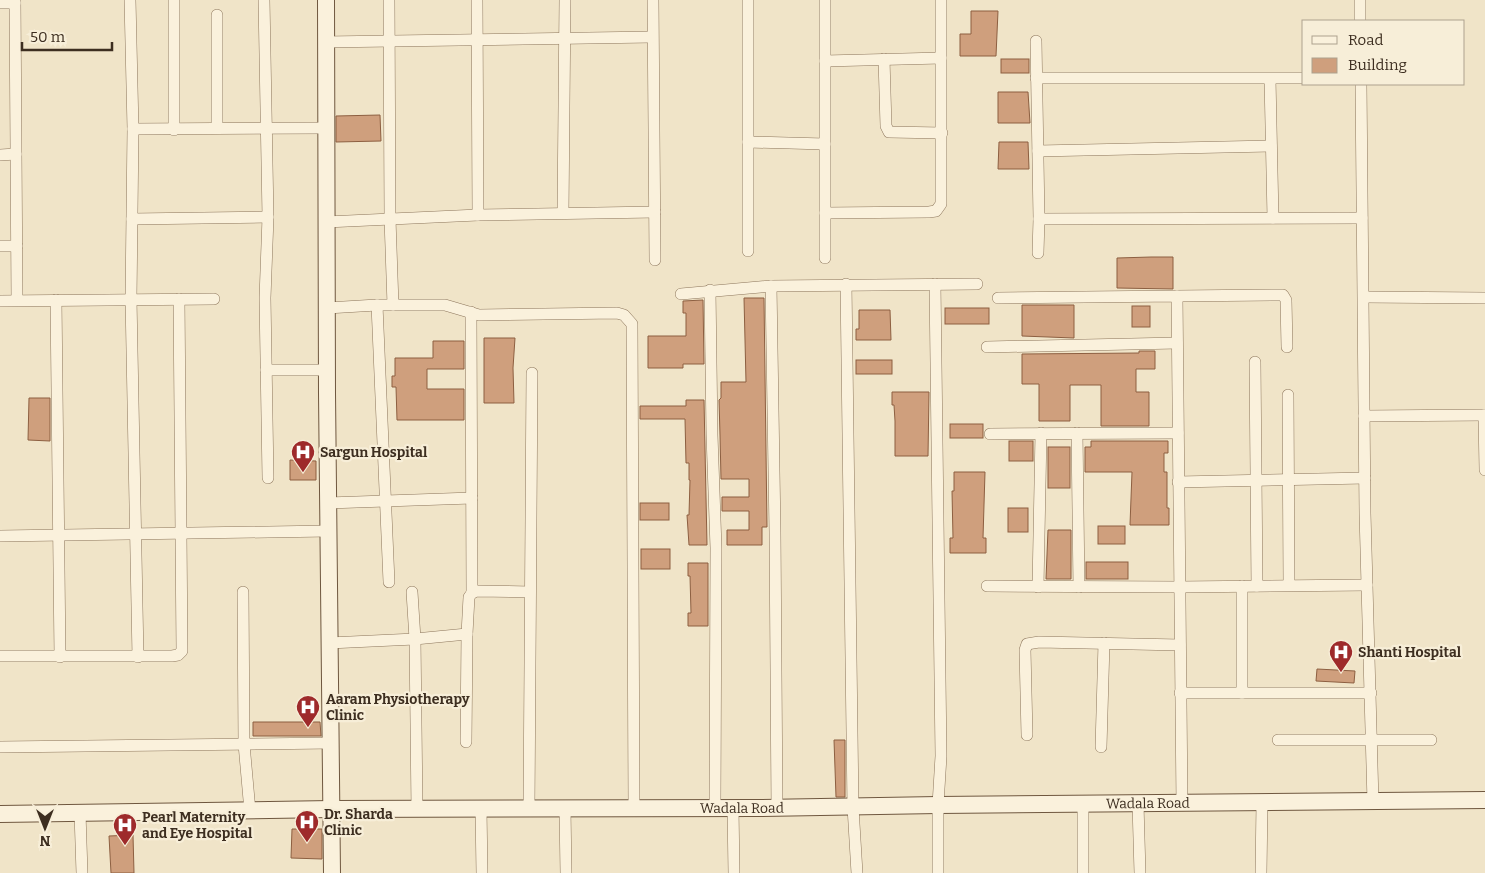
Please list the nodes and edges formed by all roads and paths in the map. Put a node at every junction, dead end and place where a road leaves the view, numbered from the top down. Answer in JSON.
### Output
{"nodes":[{"id":1,"x":130,"y":0,"type":"edge"},
{"id":2,"x":174,"y":0,"type":"edge"},
{"id":3,"x":264,"y":0,"type":"edge"},
{"id":4,"x":326,"y":0,"type":"edge"},
{"id":5,"x":389,"y":0,"type":"edge"},
{"id":6,"x":477,"y":0,"type":"edge"},
{"id":7,"x":565,"y":0,"type":"edge"},
{"id":8,"x":653,"y":0,"type":"edge"},
{"id":9,"x":748,"y":0,"type":"edge"},
{"id":10,"x":825,"y":0,"type":"edge"},
{"id":11,"x":941,"y":0,"type":"edge"},
{"id":12,"x":1360,"y":0,"type":"edge"},
{"id":13,"x":15,"y":2,"type":"edge"},
{"id":14,"x":0,"y":3,"type":"edge"},
{"id":15,"x":217,"y":15,"type":"dead end"},
{"id":16,"x":1360,"y":20,"type":"edge"},
{"id":17,"x":652,"y":37,"type":"junction"},
{"id":18,"x":564,"y":38,"type":"junction"},
{"id":19,"x":477,"y":40,"type":"junction"},
{"id":20,"x":389,"y":41,"type":"junction"},
{"id":21,"x":1036,"y":41,"type":"dead end"},
{"id":22,"x":325,"y":42,"type":"junction"},
{"id":23,"x":942,"y":58,"type":"junction"},
{"id":24,"x":884,"y":59,"type":"junction"},
{"id":25,"x":825,"y":61,"type":"junction"},
{"id":26,"x":1036,"y":78,"type":"junction"},
{"id":27,"x":1302,"y":78,"type":"edge"},
{"id":28,"x":1270,"y":79,"type":"junction"},
{"id":29,"x":1360,"y":85,"type":"edge"},
{"id":30,"x":217,"y":128,"type":"junction"},
{"id":31,"x":326,"y":128,"type":"junction"},
{"id":32,"x":133,"y":129,"type":"junction"},
{"id":33,"x":266,"y":129,"type":"junction"},
{"id":34,"x":174,"y":130,"type":"junction"},
{"id":35,"x":942,"y":133,"type":"junction"},
{"id":36,"x":748,"y":142,"type":"junction"},
{"id":37,"x":825,"y":144,"type":"junction"},
{"id":38,"x":1271,"y":146,"type":"junction"},
{"id":39,"x":1038,"y":151,"type":"junction"},
{"id":40,"x":16,"y":154,"type":"junction"},
{"id":41,"x":0,"y":155,"type":"edge"},
{"id":42,"x":654,"y":212,"type":"junction"},
{"id":43,"x":563,"y":213,"type":"junction"},
{"id":44,"x":825,"y":213,"type":"junction"},
{"id":45,"x":478,"y":215,"type":"junction"},
{"id":46,"x":268,"y":217,"type":"junction"},
{"id":47,"x":1273,"y":218,"type":"junction"},
{"id":48,"x":1362,"y":218,"type":"junction"},
{"id":49,"x":132,"y":219,"type":"junction"},
{"id":50,"x":390,"y":219,"type":"junction"},
{"id":51,"x":1039,"y":219,"type":"junction"},
{"id":52,"x":326,"y":222,"type":"junction"},
{"id":53,"x":0,"y":246,"type":"edge"},
{"id":54,"x":17,"y":246,"type":"junction"},
{"id":55,"x":748,"y":252,"type":"dead end"},
{"id":56,"x":1038,"y":253,"type":"dead end"},
{"id":57,"x":825,"y":258,"type":"dead end"},
{"id":58,"x":655,"y":260,"type":"dead end"},
{"id":59,"x":846,"y":284,"type":"junction"},
{"id":60,"x":935,"y":284,"type":"junction"},
{"id":61,"x":977,"y":284,"type":"dead end"},
{"id":62,"x":771,"y":286,"type":"junction"},
{"id":63,"x":710,"y":290,"type":"junction"},
{"id":64,"x":682,"y":294,"type":"dead end"},
{"id":65,"x":1178,"y":296,"type":"junction"},
{"id":66,"x":1364,"y":297,"type":"junction"},
{"id":67,"x":214,"y":298,"type":"dead end"},
{"id":68,"x":998,"y":298,"type":"dead end"},
{"id":69,"x":1485,"y":298,"type":"edge"},
{"id":70,"x":131,"y":299,"type":"junction"},
{"id":71,"x":179,"y":299,"type":"junction"},
{"id":72,"x":17,"y":300,"type":"junction"},
{"id":73,"x":56,"y":300,"type":"junction"},
{"id":74,"x":0,"y":301,"type":"edge"},
{"id":75,"x":377,"y":305,"type":"junction"},
{"id":76,"x":393,"y":305,"type":"junction"},
{"id":77,"x":327,"y":308,"type":"junction"},
{"id":78,"x":471,"y":312,"type":"junction"},
{"id":79,"x":1177,"y":343,"type":"junction"},
{"id":80,"x":987,"y":347,"type":"dead end"},
{"id":81,"x":1287,"y":347,"type":"dead end"},
{"id":82,"x":1255,"y":362,"type":"dead end"},
{"id":83,"x":266,"y":370,"type":"junction"},
{"id":84,"x":328,"y":370,"type":"junction"},
{"id":85,"x":532,"y":373,"type":"dead end"},
{"id":86,"x":1288,"y":396,"type":"dead end"},
{"id":87,"x":1485,"y":415,"type":"edge"},
{"id":88,"x":1364,"y":416,"type":"junction"},
{"id":89,"x":1040,"y":433,"type":"junction"},
{"id":90,"x":1077,"y":433,"type":"junction"},
{"id":91,"x":1178,"y":433,"type":"junction"},
{"id":92,"x":990,"y":434,"type":"dead end"},
{"id":93,"x":1485,"y":470,"type":"edge"},
{"id":94,"x":268,"y":478,"type":"dead end"},
{"id":95,"x":1365,"y":478,"type":"junction"},
{"id":96,"x":1288,"y":480,"type":"junction"},
{"id":97,"x":1257,"y":481,"type":"junction"},
{"id":98,"x":1178,"y":482,"type":"junction"},
{"id":99,"x":472,"y":498,"type":"junction"},
{"id":100,"x":385,"y":501,"type":"junction"},
{"id":101,"x":328,"y":503,"type":"junction"},
{"id":102,"x":328,"y":531,"type":"junction"},
{"id":103,"x":180,"y":533,"type":"junction"},
{"id":104,"x":135,"y":534,"type":"junction"},
{"id":105,"x":58,"y":535,"type":"junction"},
{"id":106,"x":0,"y":536,"type":"edge"},
{"id":107,"x":388,"y":582,"type":"dead end"},
{"id":108,"x":1289,"y":585,"type":"junction"},
{"id":109,"x":1368,"y":585,"type":"junction"},
{"id":110,"x":987,"y":586,"type":"dead end"},
{"id":111,"x":1242,"y":586,"type":"junction"},
{"id":112,"x":1257,"y":586,"type":"junction"},
{"id":113,"x":1038,"y":587,"type":"junction"},
{"id":114,"x":1079,"y":587,"type":"junction"},
{"id":115,"x":1179,"y":587,"type":"junction"},
{"id":116,"x":243,"y":592,"type":"dead end"},
{"id":117,"x":412,"y":592,"type":"dead end"},
{"id":118,"x":530,"y":592,"type":"junction"},
{"id":119,"x":472,"y":593,"type":"junction"},
{"id":120,"x":467,"y":634,"type":"junction"},
{"id":121,"x":415,"y":640,"type":"junction"},
{"id":122,"x":329,"y":644,"type":"junction"},
{"id":123,"x":1104,"y":644,"type":"junction"},
{"id":124,"x":1180,"y":645,"type":"junction"},
{"id":125,"x":0,"y":656,"type":"edge"},
{"id":126,"x":60,"y":657,"type":"junction"},
{"id":127,"x":138,"y":657,"type":"junction"},
{"id":128,"x":1180,"y":693,"type":"junction"},
{"id":129,"x":1242,"y":693,"type":"junction"},
{"id":130,"x":1371,"y":694,"type":"junction"},
{"id":131,"x":1027,"y":735,"type":"dead end"},
{"id":132,"x":1278,"y":740,"type":"dead end"},
{"id":133,"x":1372,"y":740,"type":"junction"},
{"id":134,"x":1431,"y":740,"type":"dead end"},
{"id":135,"x":466,"y":742,"type":"dead end"},
{"id":136,"x":330,"y":743,"type":"junction"},
{"id":137,"x":244,"y":744,"type":"junction"},
{"id":138,"x":0,"y":747,"type":"edge"},
{"id":139,"x":1101,"y":748,"type":"dead end"},
{"id":140,"x":1485,"y":800,"type":"edge"},
{"id":141,"x":1373,"y":802,"type":"junction"},
{"id":142,"x":1262,"y":803,"type":"junction"},
{"id":143,"x":1138,"y":804,"type":"junction"},
{"id":144,"x":1182,"y":804,"type":"junction"},
{"id":145,"x":938,"y":805,"type":"junction"},
{"id":146,"x":1083,"y":805,"type":"junction"},
{"id":147,"x":853,"y":807,"type":"junction"},
{"id":148,"x":634,"y":808,"type":"junction"},
{"id":149,"x":715,"y":808,"type":"junction"},
{"id":150,"x":733,"y":808,"type":"junction"},
{"id":151,"x":777,"y":808,"type":"junction"},
{"id":152,"x":418,"y":809,"type":"junction"},
{"id":153,"x":481,"y":809,"type":"junction"},
{"id":154,"x":529,"y":809,"type":"junction"},
{"id":155,"x":565,"y":809,"type":"junction"},
{"id":156,"x":330,"y":810,"type":"junction"},
{"id":157,"x":250,"y":811,"type":"junction"},
{"id":158,"x":80,"y":813,"type":"junction"},
{"id":159,"x":0,"y":814,"type":"edge"},
{"id":160,"x":82,"y":873,"type":"edge"},
{"id":161,"x":332,"y":873,"type":"edge"},
{"id":162,"x":482,"y":873,"type":"edge"},
{"id":163,"x":566,"y":873,"type":"edge"},
{"id":164,"x":734,"y":873,"type":"edge"},
{"id":165,"x":857,"y":873,"type":"edge"},
{"id":166,"x":938,"y":873,"type":"edge"},
{"id":167,"x":1083,"y":873,"type":"edge"},
{"id":168,"x":1140,"y":873,"type":"edge"},
{"id":169,"x":1261,"y":873,"type":"edge"}],
"edges":[{"from":1,"to":32,"type":"street"},
{"from":2,"to":34,"type":"street"},
{"from":3,"to":33,"type":"street"},
{"from":4,"to":22,"type":"street"},
{"from":5,"to":20,"type":"street"},
{"from":6,"to":19,"type":"street"},
{"from":7,"to":18,"type":"street"},
{"from":8,"to":17,"type":"street"},
{"from":9,"to":36,"type":"street"},
{"from":10,"to":25,"type":"street"},
{"from":11,"to":23,"type":"street"},
{"from":12,"to":16,"type":"street"},
{"from":13,"to":14,"type":"street"},
{"from":13,"to":40,"type":"street"},
{"from":15,"to":30,"type":"street"},
{"from":17,"to":18,"type":"street"},
{"from":17,"to":42,"type":"street"},
{"from":18,"to":19,"type":"street"},
{"from":18,"to":43,"type":"street"},
{"from":19,"to":20,"type":"street"},
{"from":19,"to":45,"type":"street"},
{"from":20,"to":22,"type":"street"},
{"from":20,"to":50,"type":"street"},
{"from":21,"to":26,"type":"street"},
{"from":22,"to":31,"type":"street"},
{"from":23,"to":24,"type":"street"},
{"from":23,"to":35,"type":"street"},
{"from":24,"to":25,"type":"street"},
{"from":24,"to":35,"type":"street"},
{"from":25,"to":37,"type":"street"},
{"from":26,"to":28,"type":"street"},
{"from":26,"to":39,"type":"street"},
{"from":27,"to":28,"type":"street"},
{"from":28,"to":38,"type":"street"},
{"from":29,"to":48,"type":"street"},
{"from":30,"to":33,"type":"street"},
{"from":30,"to":34,"type":"street"},
{"from":31,"to":33,"type":"street"},
{"from":31,"to":52,"type":"street"},
{"from":32,"to":34,"type":"street"},
{"from":32,"to":49,"type":"street"},
{"from":33,"to":46,"type":"street"},
{"from":35,"to":44,"type":"street"},
{"from":36,"to":37,"type":"street"},
{"from":36,"to":55,"type":"street"},
{"from":37,"to":44,"type":"street"},
{"from":38,"to":39,"type":"street"},
{"from":38,"to":47,"type":"street"},
{"from":39,"to":51,"type":"street"},
{"from":40,"to":41,"type":"street"},
{"from":40,"to":54,"type":"street"},
{"from":42,"to":43,"type":"street"},
{"from":42,"to":58,"type":"street"},
{"from":43,"to":45,"type":"street"},
{"from":44,"to":57,"type":"street"},
{"from":45,"to":50,"type":"street"},
{"from":46,"to":49,"type":"street"},
{"from":46,"to":83,"type":"street"},
{"from":47,"to":48,"type":"street"},
{"from":47,"to":51,"type":"street"},
{"from":48,"to":66,"type":"street"},
{"from":49,"to":70,"type":"street"},
{"from":50,"to":52,"type":"street"},
{"from":50,"to":76,"type":"street"},
{"from":51,"to":56,"type":"street"},
{"from":52,"to":77,"type":"street"},
{"from":53,"to":54,"type":"street"},
{"from":54,"to":72,"type":"street"},
{"from":59,"to":60,"type":"street"},
{"from":59,"to":62,"type":"street"},
{"from":59,"to":147,"type":"street"},
{"from":60,"to":61,"type":"street"},
{"from":60,"to":145,"type":"street"},
{"from":62,"to":63,"type":"street"},
{"from":62,"to":151,"type":"street"},
{"from":63,"to":64,"type":"street"},
{"from":63,"to":149,"type":"street"},
{"from":65,"to":68,"type":"street"},
{"from":65,"to":79,"type":"street"},
{"from":65,"to":81,"type":"street"},
{"from":66,"to":69,"type":"street"},
{"from":66,"to":88,"type":"street"},
{"from":67,"to":71,"type":"street"},
{"from":70,"to":71,"type":"street"},
{"from":70,"to":73,"type":"street"},
{"from":70,"to":104,"type":"street"},
{"from":71,"to":103,"type":"street"},
{"from":72,"to":73,"type":"street"},
{"from":72,"to":74,"type":"street"},
{"from":73,"to":105,"type":"street"},
{"from":75,"to":76,"type":"street"},
{"from":75,"to":77,"type":"street"},
{"from":75,"to":100,"type":"street"},
{"from":76,"to":78,"type":"street"},
{"from":77,"to":84,"type":"street"},
{"from":78,"to":99,"type":"street"},
{"from":78,"to":148,"type":"street"},
{"from":79,"to":80,"type":"street"},
{"from":79,"to":91,"type":"street"},
{"from":82,"to":97,"type":"street"},
{"from":83,"to":84,"type":"street"},
{"from":83,"to":94,"type":"street"},
{"from":84,"to":101,"type":"street"},
{"from":85,"to":118,"type":"street"},
{"from":86,"to":96,"type":"street"},
{"from":87,"to":88,"type":"street"},
{"from":87,"to":93,"type":"street"},
{"from":88,"to":95,"type":"street"},
{"from":89,"to":90,"type":"street"},
{"from":89,"to":92,"type":"street"},
{"from":89,"to":113,"type":"street"},
{"from":90,"to":91,"type":"street"},
{"from":90,"to":114,"type":"street"},
{"from":91,"to":98,"type":"street"},
{"from":95,"to":96,"type":"street"},
{"from":95,"to":109,"type":"street"},
{"from":96,"to":97,"type":"street"},
{"from":96,"to":108,"type":"street"},
{"from":97,"to":98,"type":"street"},
{"from":97,"to":112,"type":"street"},
{"from":98,"to":115,"type":"street"},
{"from":99,"to":100,"type":"street"},
{"from":99,"to":119,"type":"street"},
{"from":100,"to":101,"type":"street"},
{"from":100,"to":107,"type":"street"},
{"from":101,"to":102,"type":"street"},
{"from":102,"to":103,"type":"street"},
{"from":102,"to":122,"type":"street"},
{"from":103,"to":104,"type":"street"},
{"from":103,"to":127,"type":"street"},
{"from":104,"to":105,"type":"street"},
{"from":104,"to":127,"type":"street"},
{"from":105,"to":106,"type":"street"},
{"from":105,"to":126,"type":"street"},
{"from":108,"to":109,"type":"street"},
{"from":108,"to":112,"type":"street"},
{"from":109,"to":130,"type":"street"},
{"from":110,"to":113,"type":"street"},
{"from":111,"to":112,"type":"street"},
{"from":111,"to":115,"type":"street"},
{"from":111,"to":129,"type":"street"},
{"from":113,"to":114,"type":"street"},
{"from":114,"to":115,"type":"street"},
{"from":115,"to":124,"type":"street"},
{"from":116,"to":137,"type":"street"},
{"from":117,"to":121,"type":"street"},
{"from":118,"to":119,"type":"street"},
{"from":118,"to":154,"type":"street"},
{"from":119,"to":120,"type":"street"},
{"from":120,"to":121,"type":"street"},
{"from":120,"to":135,"type":"street"},
{"from":121,"to":122,"type":"street"},
{"from":121,"to":152,"type":"street"},
{"from":122,"to":136,"type":"street"},
{"from":123,"to":124,"type":"street"},
{"from":123,"to":131,"type":"street"},
{"from":123,"to":139,"type":"street"},
{"from":124,"to":128,"type":"street"},
{"from":125,"to":126,"type":"street"},
{"from":126,"to":127,"type":"street"},
{"from":128,"to":129,"type":"street"},
{"from":128,"to":144,"type":"street"},
{"from":129,"to":130,"type":"street"},
{"from":130,"to":133,"type":"street"},
{"from":132,"to":133,"type":"street"},
{"from":133,"to":134,"type":"street"},
{"from":133,"to":141,"type":"street"},
{"from":136,"to":137,"type":"street"},
{"from":136,"to":156,"type":"street"},
{"from":137,"to":138,"type":"street"},
{"from":137,"to":157,"type":"street"},
{"from":140,"to":141,"type":"street","name":"Wadala Road"},
{"from":141,"to":142,"type":"street","name":"Wadala Road"},
{"from":142,"to":144,"type":"street","name":"Wadala Road"},
{"from":142,"to":169,"type":"street"},
{"from":143,"to":144,"type":"street","name":"Wadala Road"},
{"from":143,"to":146,"type":"street","name":"Wadala Road"},
{"from":143,"to":168,"type":"street"},
{"from":145,"to":146,"type":"street","name":"Wadala Road"},
{"from":145,"to":147,"type":"street","name":"Wadala Road"},
{"from":145,"to":166,"type":"street"},
{"from":146,"to":167,"type":"street"},
{"from":147,"to":151,"type":"street","name":"Wadala Road"},
{"from":147,"to":165,"type":"street"},
{"from":148,"to":149,"type":"street","name":"Wadala Road"},
{"from":148,"to":155,"type":"street","name":"Wadala Road"},
{"from":149,"to":150,"type":"street","name":"Wadala Road"},
{"from":150,"to":151,"type":"street","name":"Wadala Road"},
{"from":150,"to":164,"type":"street"},
{"from":152,"to":153,"type":"street","name":"Wadala Road"},
{"from":152,"to":156,"type":"street","name":"Wadala Road"},
{"from":153,"to":154,"type":"street","name":"Wadala Road"},
{"from":153,"to":162,"type":"street"},
{"from":154,"to":155,"type":"street","name":"Wadala Road"},
{"from":155,"to":163,"type":"street"},
{"from":156,"to":157,"type":"street","name":"Wadala Road"},
{"from":156,"to":161,"type":"street"},
{"from":157,"to":158,"type":"street","name":"Wadala Road"},
{"from":158,"to":159,"type":"street","name":"Wadala Road"},
{"from":158,"to":160,"type":"street"}]}
